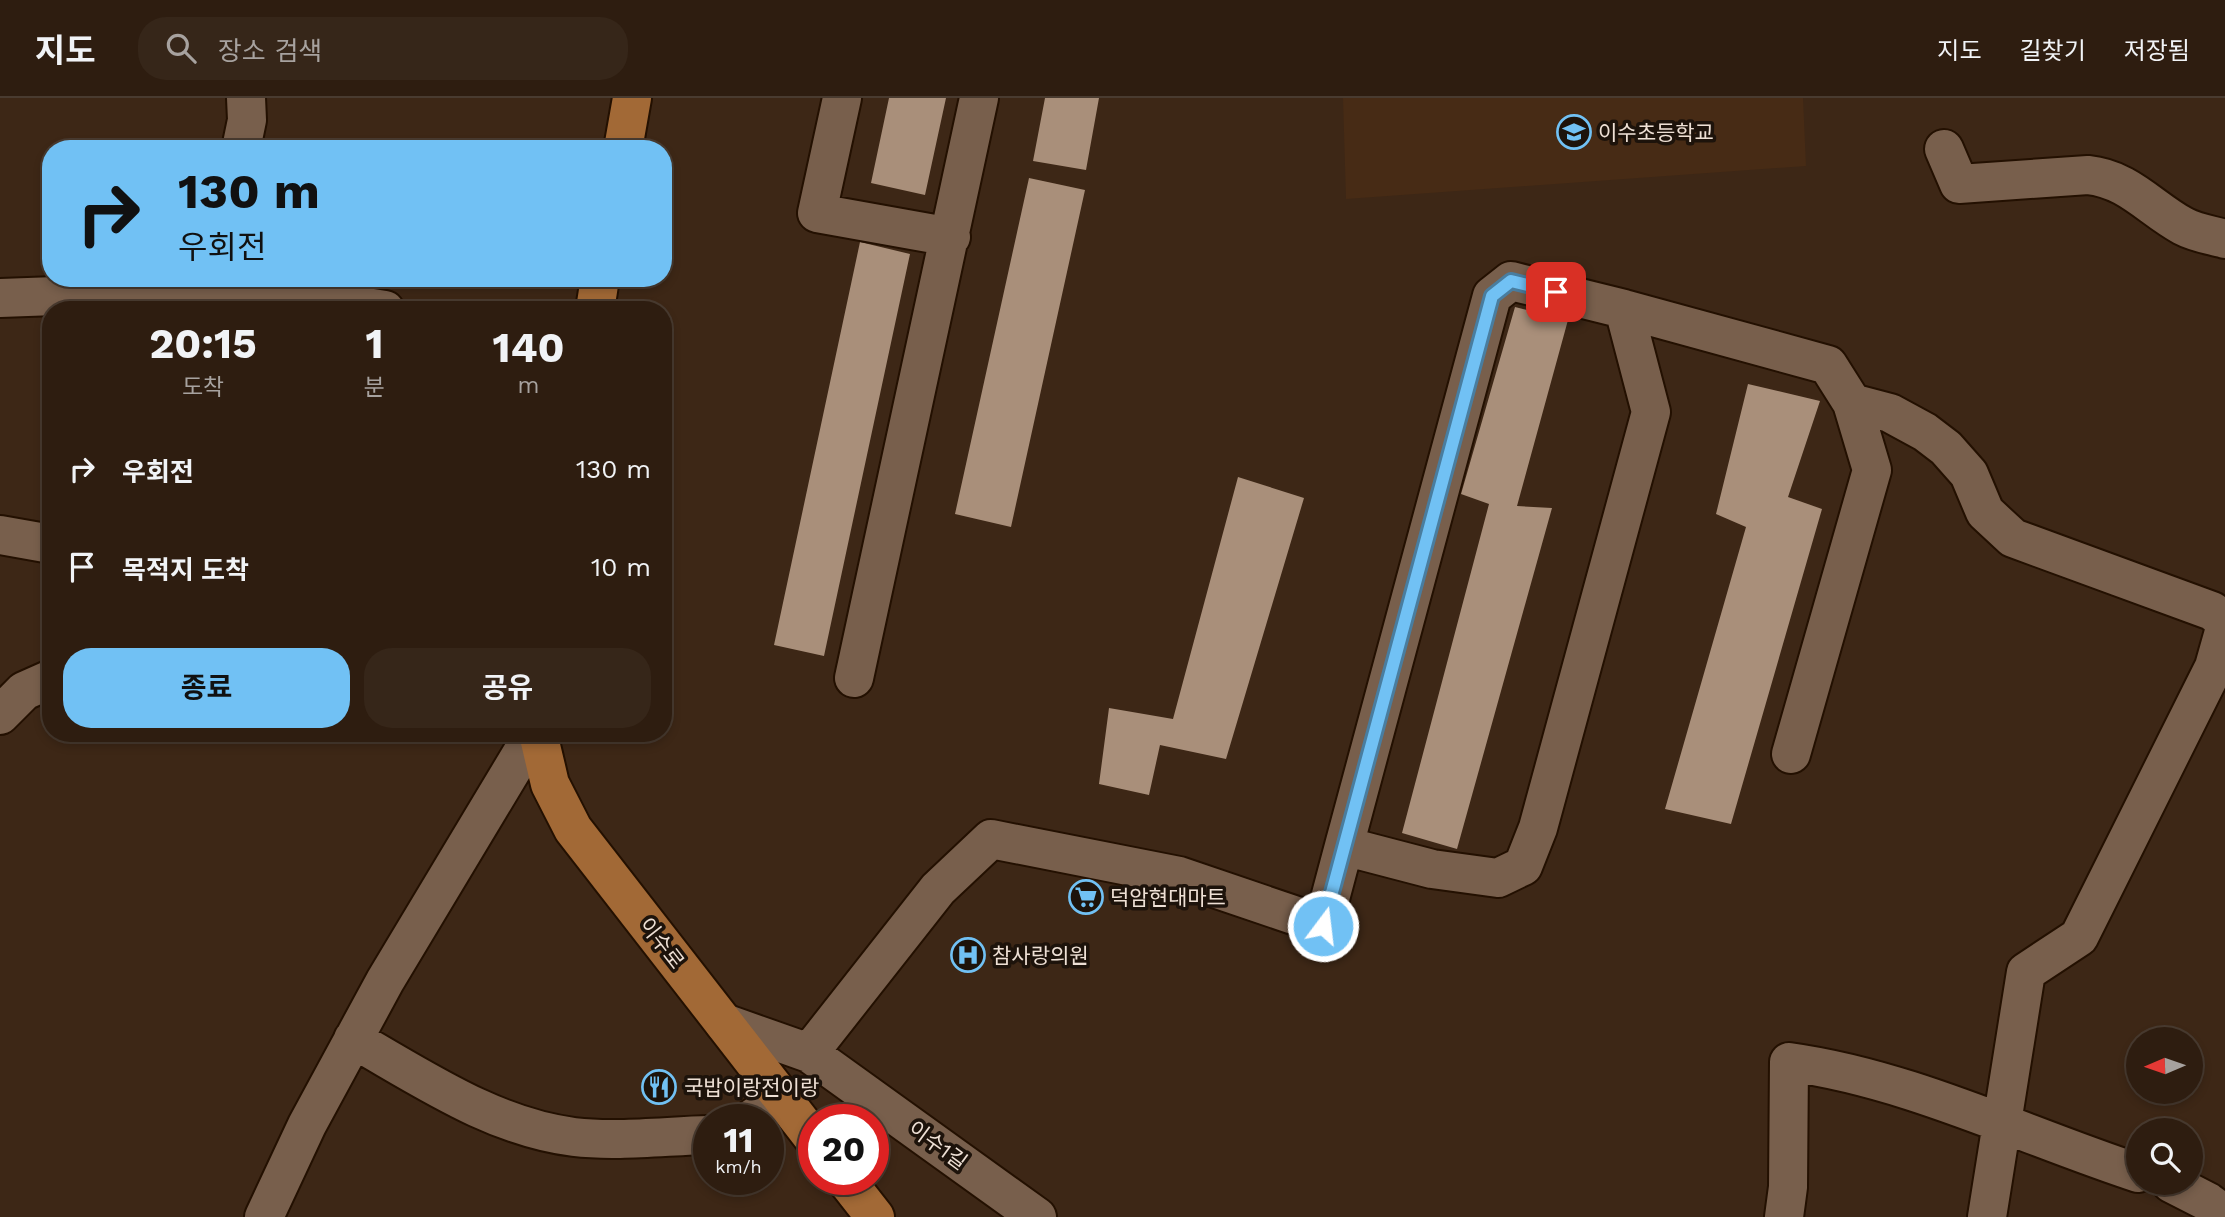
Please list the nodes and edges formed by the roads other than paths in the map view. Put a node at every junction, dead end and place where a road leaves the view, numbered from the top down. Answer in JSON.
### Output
{"nodes":[{"id":1,"x":246,"y":98,"type":"edge"},
{"id":2,"x":632,"y":98,"type":"edge"},
{"id":3,"x":842,"y":98,"type":"edge"},
{"id":4,"x":979,"y":98,"type":"edge"},
{"id":5,"x":243,"y":140,"type":"edge"},
{"id":6,"x":625,"y":140,"type":"edge"},
{"id":7,"x":1944,"y":149,"type":"dead end"},
{"id":8,"x":951,"y":237,"type":"junction"},
{"id":9,"x":2225,"y":239,"type":"edge"},
{"id":10,"x":174,"y":287,"type":"edge"},
{"id":11,"x":255,"y":287,"type":"edge"},
{"id":12,"x":0,"y":298,"type":"edge"},
{"id":13,"x":334,"y":301,"type":"edge"},
{"id":14,"x":1624,"y":309,"type":"junction"},
{"id":15,"x":1852,"y":403,"type":"junction"},
{"id":16,"x":0,"y":535,"type":"edge"},
{"id":17,"x":42,"y":542,"type":"edge"},
{"id":18,"x":2225,"y":621,"type":"edge"},
{"id":19,"x":2225,"y":628,"type":"edge"},
{"id":20,"x":854,"y":678,"type":"dead end"},
{"id":21,"x":42,"y":683,"type":"edge"},
{"id":22,"x":0,"y":715,"type":"edge"},
{"id":23,"x":531,"y":742,"type":"edge"},
{"id":24,"x":538,"y":742,"type":"edge"},
{"id":25,"x":1791,"y":754,"type":"dead end"},
{"id":26,"x":1344,"y":846,"type":"junction"},
{"id":27,"x":724,"y":1023,"type":"junction"},
{"id":28,"x":354,"y":1039,"type":"junction"},
{"id":29,"x":809,"y":1053,"type":"junction"},
{"id":30,"x":782,"y":1098,"type":"junction"},
{"id":31,"x":773,"y":1104,"type":"edge"},
{"id":32,"x":798,"y":1118,"type":"edge"},
{"id":33,"x":2002,"y":1123,"type":"junction"},
{"id":34,"x":693,"y":1135,"type":"edge"},
{"id":35,"x":2126,"y":1168,"type":"edge"},
{"id":36,"x":858,"y":1195,"type":"edge"},
{"id":37,"x":2194,"y":1195,"type":"edge"},
{"id":38,"x":2225,"y":1215,"type":"edge"},
{"id":39,"x":264,"y":1217,"type":"edge"},
{"id":40,"x":875,"y":1217,"type":"edge"},
{"id":41,"x":1037,"y":1217,"type":"edge"},
{"id":42,"x":1784,"y":1217,"type":"edge"},
{"id":43,"x":1987,"y":1217,"type":"edge"}],
"edges":[{"from":1,"to":5,"type":"street"},
{"from":2,"to":6,"type":"main road"},
{"from":3,"to":8,"type":"street"},
{"from":4,"to":8,"type":"street"},
{"from":7,"to":9,"type":"street"},
{"from":8,"to":20,"type":"street"},
{"from":10,"to":12,"type":"street"},
{"from":11,"to":13,"type":"street"},
{"from":14,"to":15,"type":"street"},
{"from":14,"to":26,"type":"street"},
{"from":14,"to":26,"type":"street"},
{"from":15,"to":18,"type":"street"},
{"from":15,"to":25,"type":"street"},
{"from":16,"to":17,"type":"street"},
{"from":19,"to":33,"type":"street"},
{"from":21,"to":22,"type":"street"},
{"from":23,"to":28,"type":"street"},
{"from":24,"to":27,"type":"main road","name":"이수로"},
{"from":26,"to":29,"type":"street"},
{"from":27,"to":29,"type":"street","name":"이수1길"},
{"from":27,"to":30,"type":"main road","name":"이수로"},
{"from":28,"to":34,"type":"street"},
{"from":28,"to":39,"type":"street"},
{"from":29,"to":41,"type":"street","name":"이수1길"},
{"from":30,"to":31,"type":"street"},
{"from":30,"to":32,"type":"main road","name":"이수로"},
{"from":33,"to":35,"type":"street"},
{"from":33,"to":42,"type":"street"},
{"from":33,"to":43,"type":"street"},
{"from":36,"to":40,"type":"main road"},
{"from":37,"to":38,"type":"street"}]}
